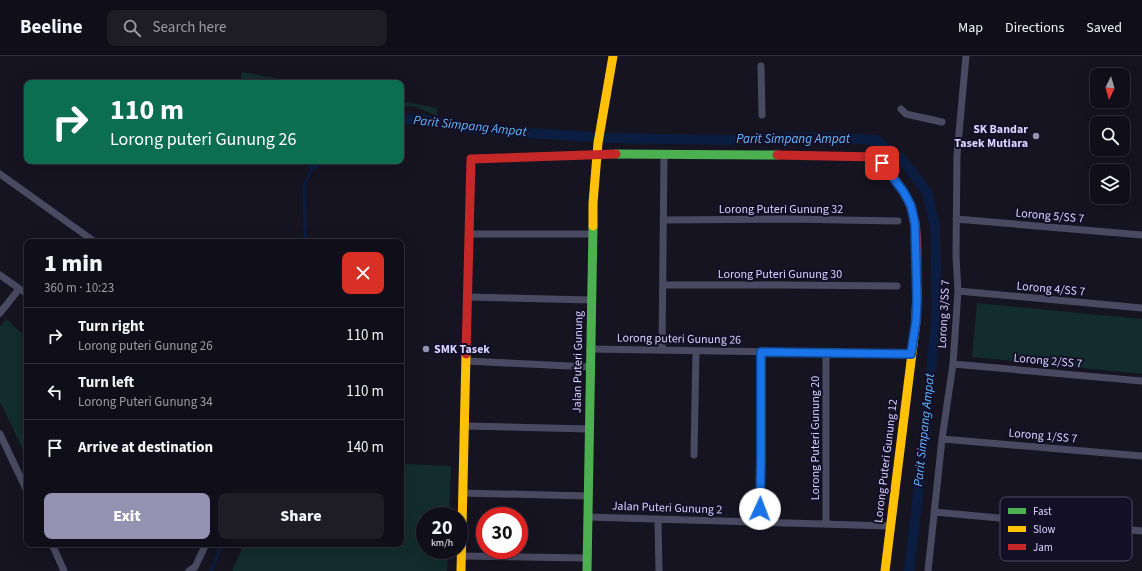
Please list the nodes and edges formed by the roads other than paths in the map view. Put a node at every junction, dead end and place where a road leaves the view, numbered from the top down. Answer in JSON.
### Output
{"nodes":[{"id":1,"x":613,"y":56,"type":"edge"},
{"id":2,"x":966,"y":56,"type":"edge"},
{"id":3,"x":761,"y":66,"type":"dead end"},
{"id":4,"x":901,"y":109,"type":"dead end"},
{"id":5,"x":762,"y":115,"type":"dead end"},
{"id":6,"x":942,"y":122,"type":"dead end"},
{"id":7,"x":597,"y":154,"type":"junction"},
{"id":8,"x":664,"y":155,"type":"junction"},
{"id":9,"x":0,"y":174,"type":"edge"},
{"id":10,"x":956,"y":219,"type":"junction"},
{"id":11,"x":664,"y":220,"type":"junction"},
{"id":12,"x":898,"y":221,"type":"dead end"},
{"id":13,"x":469,"y":234,"type":"junction"},
{"id":14,"x":592,"y":234,"type":"junction"},
{"id":15,"x":1142,"y":235,"type":"edge"},
{"id":16,"x":91,"y":239,"type":"edge"},
{"id":17,"x":0,"y":275,"type":"edge"},
{"id":18,"x":663,"y":285,"type":"junction"},
{"id":19,"x":897,"y":286,"type":"dead end"},
{"id":20,"x":19,"y":289,"type":"junction"},
{"id":21,"x":958,"y":291,"type":"junction"},
{"id":22,"x":24,"y":292,"type":"edge"},
{"id":23,"x":468,"y":298,"type":"junction"},
{"id":24,"x":591,"y":300,"type":"junction"},
{"id":25,"x":1142,"y":308,"type":"edge"},
{"id":26,"x":0,"y":313,"type":"edge"},
{"id":27,"x":590,"y":348,"type":"junction"},
{"id":28,"x":662,"y":350,"type":"junction"},
{"id":29,"x":696,"y":350,"type":"junction"},
{"id":30,"x":761,"y":352,"type":"junction"},
{"id":31,"x":826,"y":353,"type":"junction"},
{"id":32,"x":911,"y":354,"type":"junction"},
{"id":33,"x":466,"y":361,"type":"junction"},
{"id":34,"x":953,"y":364,"type":"junction"},
{"id":35,"x":590,"y":367,"type":"junction"},
{"id":36,"x":1142,"y":381,"type":"edge"},
{"id":37,"x":465,"y":426,"type":"junction"},
{"id":38,"x":589,"y":429,"type":"junction"},
{"id":39,"x":0,"y":434,"type":"edge"},
{"id":40,"x":942,"y":438,"type":"junction"},
{"id":41,"x":694,"y":455,"type":"dead end"},
{"id":42,"x":1142,"y":456,"type":"edge"},
{"id":43,"x":24,"y":485,"type":"edge"},
{"id":44,"x":463,"y":493,"type":"junction"},
{"id":45,"x":588,"y":496,"type":"junction"},
{"id":46,"x":463,"y":507,"type":"edge"},
{"id":47,"x":934,"y":512,"type":"junction"},
{"id":48,"x":588,"y":517,"type":"junction"},
{"id":49,"x":1000,"y":518,"type":"edge"},
{"id":50,"x":658,"y":519,"type":"junction"},
{"id":51,"x":760,"y":522,"type":"junction"},
{"id":52,"x":826,"y":524,"type":"junction"},
{"id":53,"x":890,"y":526,"type":"junction"},
{"id":54,"x":1132,"y":530,"type":"edge"},
{"id":55,"x":1142,"y":531,"type":"edge"},
{"id":56,"x":53,"y":547,"type":"edge"},
{"id":57,"x":205,"y":547,"type":"edge"},
{"id":58,"x":468,"y":556,"type":"edge"},
{"id":59,"x":587,"y":558,"type":"junction"},
{"id":60,"x":462,"y":559,"type":"edge"},
{"id":61,"x":64,"y":571,"type":"edge"},
{"id":62,"x":189,"y":571,"type":"edge"},
{"id":63,"x":461,"y":571,"type":"edge"},
{"id":64,"x":587,"y":571,"type":"edge"},
{"id":65,"x":659,"y":571,"type":"edge"},
{"id":66,"x":885,"y":571,"type":"edge"},
{"id":67,"x":928,"y":571,"type":"edge"}],
"edges":[{"from":1,"to":7,"type":"street","name":"Jalan Puteri Gunung"},
{"from":2,"to":10,"type":"street","name":"Lorong 3/SS 7"},
{"from":3,"to":5,"type":"street"},
{"from":4,"to":6,"type":"street"},
{"from":7,"to":8,"type":"street"},
{"from":7,"to":13,"type":"street"},
{"from":7,"to":14,"type":"street","name":"Jalan Puteri Gunung"},
{"from":8,"to":11,"type":"street"},
{"from":8,"to":32,"type":"street","name":"Lorong Puteri Gunung 12"},
{"from":9,"to":16,"type":"street"},
{"from":10,"to":15,"type":"street","name":"Lorong 5/SS 7"},
{"from":10,"to":21,"type":"street","name":"Lorong 3/SS 7"},
{"from":11,"to":12,"type":"street","name":"Lorong Puteri Gunung 32"},
{"from":11,"to":18,"type":"street"},
{"from":13,"to":14,"type":"street"},
{"from":13,"to":23,"type":"street"},
{"from":14,"to":24,"type":"street","name":"Jalan Puteri Gunung"},
{"from":17,"to":20,"type":"street"},
{"from":18,"to":19,"type":"street","name":"Lorong Puteri Gunung 30"},
{"from":18,"to":28,"type":"street"},
{"from":20,"to":22,"type":"street"},
{"from":20,"to":26,"type":"street"},
{"from":21,"to":25,"type":"street","name":"Lorong 4/SS 7"},
{"from":21,"to":34,"type":"street","name":"Lorong 3/SS 7"},
{"from":23,"to":24,"type":"street"},
{"from":23,"to":33,"type":"street"},
{"from":24,"to":27,"type":"street","name":"Jalan Puteri Gunung"},
{"from":27,"to":28,"type":"street","name":"Lorong puteri Gunung 26"},
{"from":27,"to":35,"type":"street","name":"Jalan Puteri Gunung"},
{"from":28,"to":29,"type":"street","name":"Lorong puteri Gunung 26"},
{"from":29,"to":30,"type":"street","name":"Lorong puteri Gunung 26"},
{"from":29,"to":41,"type":"street"},
{"from":30,"to":31,"type":"street","name":"Lorong puteri Gunung 26"},
{"from":30,"to":51,"type":"street"},
{"from":31,"to":32,"type":"street","name":"Lorong puteri Gunung 26"},
{"from":31,"to":52,"type":"street","name":"Lorong Puteri Gunung 20"},
{"from":32,"to":53,"type":"street","name":"Lorong Puteri Gunung 12"},
{"from":33,"to":35,"type":"street"},
{"from":33,"to":37,"type":"street"},
{"from":34,"to":36,"type":"street","name":"Lorong 2/SS 7"},
{"from":34,"to":40,"type":"street","name":"Lorong 3/SS 7"},
{"from":35,"to":38,"type":"street","name":"Jalan Puteri Gunung"},
{"from":37,"to":38,"type":"street"},
{"from":37,"to":44,"type":"street"},
{"from":38,"to":45,"type":"street","name":"Jalan Puteri Gunung"},
{"from":39,"to":43,"type":"street"},
{"from":40,"to":42,"type":"street","name":"Lorong 1/SS 7"},
{"from":40,"to":47,"type":"street","name":"Lorong 3/SS 7"},
{"from":44,"to":45,"type":"street"},
{"from":44,"to":46,"type":"street"},
{"from":45,"to":48,"type":"street","name":"Jalan Puteri Gunung"},
{"from":47,"to":49,"type":"street"},
{"from":47,"to":67,"type":"street","name":"Lorong 3/SS 7"},
{"from":48,"to":50,"type":"street","name":"Jalan Puteri Gunung 2"},
{"from":48,"to":59,"type":"street","name":"Jalan Puteri Gunung"},
{"from":50,"to":51,"type":"street","name":"Jalan Puteri Gunung 2"},
{"from":50,"to":65,"type":"street"},
{"from":51,"to":52,"type":"street","name":"Jalan Puteri Gunung 2"},
{"from":52,"to":53,"type":"street","name":"Jalan Puteri Gunung 2"},
{"from":53,"to":66,"type":"street","name":"Lorong Puteri Gunung 12"},
{"from":54,"to":55,"type":"street"},
{"from":56,"to":61,"type":"street"},
{"from":57,"to":62,"type":"street"},
{"from":58,"to":59,"type":"street"},
{"from":59,"to":64,"type":"street","name":"Jalan Puteri Gunung"},
{"from":60,"to":63,"type":"street"}]}
